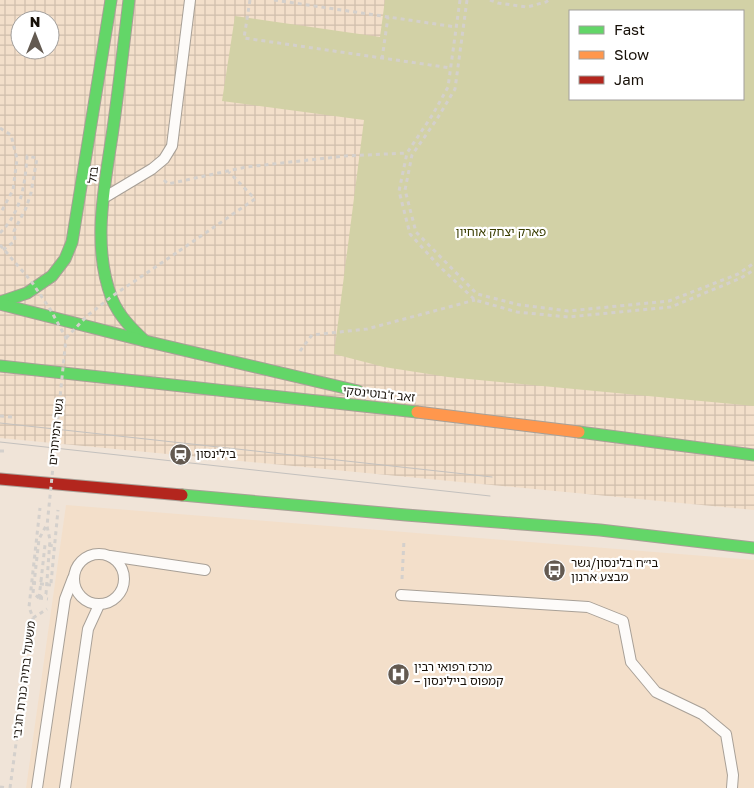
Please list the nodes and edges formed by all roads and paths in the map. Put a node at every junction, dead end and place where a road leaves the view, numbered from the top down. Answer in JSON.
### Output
{"nodes":[{"id":1,"x":130,"y":0,"type":"edge"},
{"id":2,"x":190,"y":0,"type":"edge"},
{"id":3,"x":250,"y":0,"type":"edge"},
{"id":4,"x":274,"y":0,"type":"edge"},
{"id":5,"x":460,"y":0,"type":"edge"},
{"id":6,"x":467,"y":0,"type":"edge"},
{"id":7,"x":490,"y":0,"type":"edge"},
{"id":8,"x":548,"y":0,"type":"edge"},
{"id":9,"x":110,"y":2,"type":"edge"},
{"id":10,"x":388,"y":17,"type":"junction"},
{"id":11,"x":456,"y":27,"type":"junction"},
{"id":12,"x":382,"y":58,"type":"junction"},
{"id":13,"x":450,"y":68,"type":"junction"},
{"id":14,"x":0,"y":128,"type":"edge"},
{"id":15,"x":407,"y":153,"type":"junction"},
{"id":16,"x":152,"y":169,"type":"junction"},
{"id":17,"x":228,"y":171,"type":"junction"},
{"id":18,"x":104,"y":198,"type":"junction"},
{"id":19,"x":0,"y":214,"type":"edge"},
{"id":20,"x":14,"y":231,"type":"junction"},
{"id":21,"x":20,"y":231,"type":"dead end"},
{"id":22,"x":0,"y":233,"type":"edge"},
{"id":23,"x":0,"y":246,"type":"edge"},
{"id":24,"x":0,"y":252,"type":"edge"},
{"id":25,"x":754,"y":263,"type":"edge"},
{"id":26,"x":754,"y":270,"type":"edge"},
{"id":27,"x":475,"y":300,"type":"junction"},
{"id":28,"x":0,"y":303,"type":"edge"},
{"id":29,"x":66,"y":338,"type":"junction"},
{"id":30,"x":145,"y":341,"type":"junction"},
{"id":31,"x":0,"y":366,"type":"edge"},
{"id":32,"x":283,"y":374,"type":"junction"},
{"id":33,"x":369,"y":393,"type":"dead end"},
{"id":34,"x":389,"y":398,"type":"dead end"},
{"id":35,"x":0,"y":416,"type":"edge"},
{"id":36,"x":12,"y":416,"type":"dead end"},
{"id":37,"x":494,"y":421,"type":"junction"},
{"id":38,"x":0,"y":451,"type":"edge"},
{"id":39,"x":8,"y":451,"type":"dead end"},
{"id":40,"x":754,"y":455,"type":"edge"},
{"id":41,"x":0,"y":479,"type":"edge"},
{"id":42,"x":43,"y":483,"type":"junction"},
{"id":43,"x":406,"y":515,"type":"junction"},
{"id":44,"x":47,"y":526,"type":"junction"},
{"id":45,"x":56,"y":533,"type":"dead end"},
{"id":46,"x":55,"y":546,"type":"junction"},
{"id":47,"x":754,"y":548,"type":"edge"},
{"id":48,"x":110,"y":556,"type":"junction"},
{"id":49,"x":205,"y":570,"type":"dead end"},
{"id":50,"x":73,"y":578,"type":"junction"},
{"id":51,"x":41,"y":581,"type":"junction"},
{"id":52,"x":33,"y":582,"type":"junction"},
{"id":53,"x":47,"y":582,"type":"junction"},
{"id":54,"x":51,"y":584,"type":"junction"},
{"id":55,"x":401,"y":595,"type":"joint"},
{"id":56,"x":39,"y":598,"type":"junction"},
{"id":57,"x":99,"y":605,"type":"junction"},
{"id":58,"x":48,"y":608,"type":"dead end"},
{"id":59,"x":33,"y":618,"type":"junction"},
{"id":60,"x":0,"y":787,"type":"edge"},
{"id":61,"x":8,"y":788,"type":"edge"},
{"id":62,"x":37,"y":788,"type":"edge"},
{"id":63,"x":65,"y":788,"type":"edge"},
{"id":64,"x":732,"y":788,"type":"edge"}],
"edges":[{"from":1,"to":18,"type":"main road","name":"בזל"},
{"from":2,"to":16,"type":"lane"},
{"from":3,"to":12,"type":"path"},
{"from":4,"to":10,"type":"path"},
{"from":5,"to":11,"type":"path"},
{"from":6,"to":25,"type":"path"},
{"from":7,"to":8,"type":"path"},
{"from":9,"to":28,"type":"main road","name":"בזל"},
{"from":10,"to":11,"type":"path"},
{"from":10,"to":12,"type":"path"},
{"from":11,"to":13,"type":"path"},
{"from":12,"to":13,"type":"path"},
{"from":13,"to":15,"type":"path"},
{"from":14,"to":19,"type":"path"},
{"from":15,"to":17,"type":"path"},
{"from":15,"to":27,"type":"path"},
{"from":16,"to":17,"type":"path"},
{"from":16,"to":18,"type":"lane"},
{"from":17,"to":29,"type":"path","bridge":true},
{"from":18,"to":30,"type":"main road","name":"בזל"},
{"from":20,"to":21,"type":"path"},
{"from":20,"to":22,"type":"path"},
{"from":20,"to":24,"type":"path"},
{"from":23,"to":29,"type":"path","bridge":true},
{"from":26,"to":27,"type":"path"},
{"from":27,"to":32,"type":"path"},
{"from":28,"to":30,"type":"main road"},
{"from":29,"to":44,"type":"path","name":"גשר המיתרים","bridge":true},
{"from":30,"to":32,"type":"main road"},
{"from":31,"to":37,"type":"main road","name":"זאב ז'בוטינסקי"},
{"from":32,"to":33,"type":"main road"},
{"from":34,"to":37,"type":"main road"},
{"from":35,"to":36,"type":"path"},
{"from":37,"to":40,"type":"main road","name":"זאב ז'בוטינסקי"},
{"from":38,"to":39,"type":"path"},
{"from":41,"to":42,"type":"main road"},
{"from":42,"to":43,"type":"main road"},
{"from":42,"to":52,"type":"path","name":"משעול בתיה כנרת חג'בי"},
{"from":43,"to":47,"type":"main road"},
{"from":43,"to":55,"type":"path"},
{"from":44,"to":52,"type":"path","name":"גשר המיתרים","bridge":true},
{"from":44,"to":53,"type":"path","name":"גשר המיתרים","bridge":true},
{"from":45,"to":46,"type":"path"},
{"from":46,"to":51,"type":"path"},
{"from":46,"to":54,"type":"path"},
{"from":48,"to":49,"type":"lane"},
{"from":48,"to":50,"type":"lane"},
{"from":48,"to":57,"type":"lane"},
{"from":50,"to":57,"type":"lane"},
{"from":50,"to":62,"type":"lane"},
{"from":51,"to":52,"type":"path","bridge":true},
{"from":51,"to":53,"type":"path","bridge":true},
{"from":51,"to":56,"type":"path","bridge":true},
{"from":52,"to":54,"type":"path"},
{"from":52,"to":56,"type":"path","name":"גשר המיתרים","bridge":true},
{"from":52,"to":59,"type":"path","name":"משעול בתיה כנרת חג'בי"},
{"from":53,"to":56,"type":"path","name":"גשר המיתרים","bridge":true},
{"from":54,"to":56,"type":"path"},
{"from":55,"to":64,"type":"lane"},
{"from":57,"to":63,"type":"lane"},
{"from":58,"to":59,"type":"path"},
{"from":59,"to":61,"type":"path","name":"משעול בתיה כנרת חג'בי"},
{"from":60,"to":61,"type":"path"}]}
